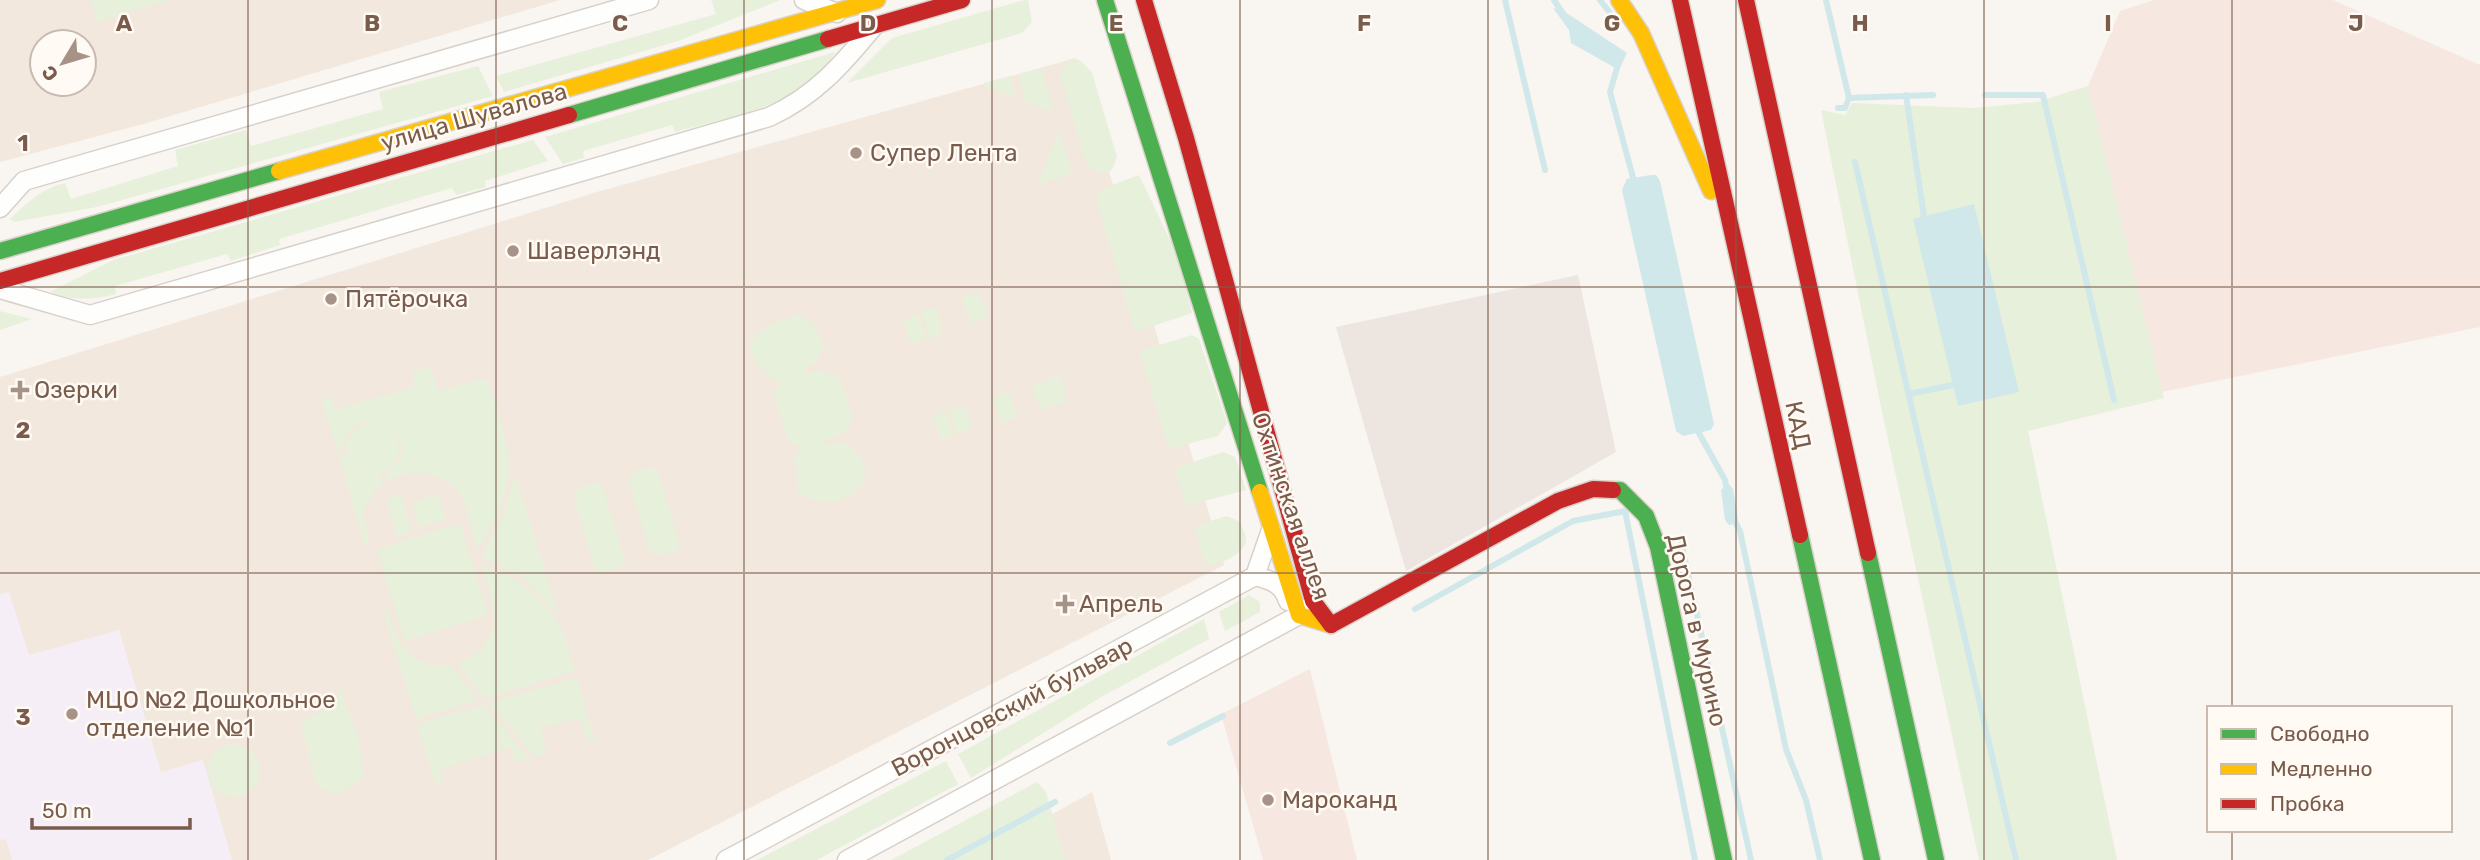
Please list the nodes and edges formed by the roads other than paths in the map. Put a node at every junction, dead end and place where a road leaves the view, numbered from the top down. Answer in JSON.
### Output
{"nodes":[{"id":1,"x":649,"y":0,"type":"edge"},
{"id":2,"x":804,"y":0,"type":"edge"},
{"id":3,"x":877,"y":0,"type":"edge"},
{"id":4,"x":962,"y":0,"type":"edge"},
{"id":5,"x":1105,"y":0,"type":"edge"},
{"id":6,"x":1144,"y":0,"type":"edge"},
{"id":7,"x":1619,"y":0,"type":"edge"},
{"id":8,"x":1680,"y":0,"type":"edge"},
{"id":9,"x":1746,"y":0,"type":"edge"},
{"id":10,"x":837,"y":13,"type":"junction"},
{"id":11,"x":875,"y":25,"type":"junction"},
{"id":12,"x":0,"y":208,"type":"edge"},
{"id":13,"x":0,"y":251,"type":"edge"},
{"id":14,"x":1742,"y":275,"type":"junction"},
{"id":15,"x":0,"y":281,"type":"edge"},
{"id":16,"x":0,"y":289,"type":"edge"},
{"id":17,"x":1271,"y":530,"type":"junction"},
{"id":18,"x":1255,"y":576,"type":"junction"},
{"id":19,"x":1313,"y":601,"type":"junction"},
{"id":20,"x":1299,"y":615,"type":"junction"},
{"id":21,"x":1280,"y":623,"type":"junction"},
{"id":22,"x":1331,"y":625,"type":"junction"},
{"id":23,"x":726,"y":860,"type":"edge"},
{"id":24,"x":847,"y":860,"type":"edge"},
{"id":25,"x":1724,"y":860,"type":"edge"},
{"id":26,"x":1872,"y":860,"type":"edge"},
{"id":27,"x":1936,"y":860,"type":"edge"}],
"edges":[{"from":1,"to":12,"type":"street"},
{"from":2,"to":10,"type":"street"},
{"from":3,"to":10,"type":"main road","name":"улица Шувалова"},
{"from":4,"to":11,"type":"main road","name":"улица Шувалова"},
{"from":5,"to":17,"type":"main road","name":"Охтинская аллея"},
{"from":6,"to":19,"type":"main road","name":"Охтинская аллея"},
{"from":7,"to":14,"type":"main road"},
{"from":8,"to":14,"type":"main road","name":"КАД"},
{"from":9,"to":27,"type":"main road","name":"КАД"},
{"from":10,"to":13,"type":"main road","name":"улица Шувалова"},
{"from":11,"to":15,"type":"main road","name":"улица Шувалова"},
{"from":11,"to":16,"type":"street"},
{"from":14,"to":26,"type":"main road","name":"КАД"},
{"from":17,"to":18,"type":"street"},
{"from":17,"to":20,"type":"main road","name":"Охтинская аллея"},
{"from":18,"to":21,"type":"street"},
{"from":18,"to":23,"type":"street","name":"Воронцовский бульвар"},
{"from":19,"to":20,"type":"street"},
{"from":19,"to":22,"type":"main road","name":"Охтинская аллея"},
{"from":20,"to":21,"type":"street"},
{"from":20,"to":22,"type":"main road","name":"Охтинская аллея"},
{"from":21,"to":24,"type":"street"},
{"from":22,"to":25,"type":"main road","name":"Дорога в Мурино"}]}
